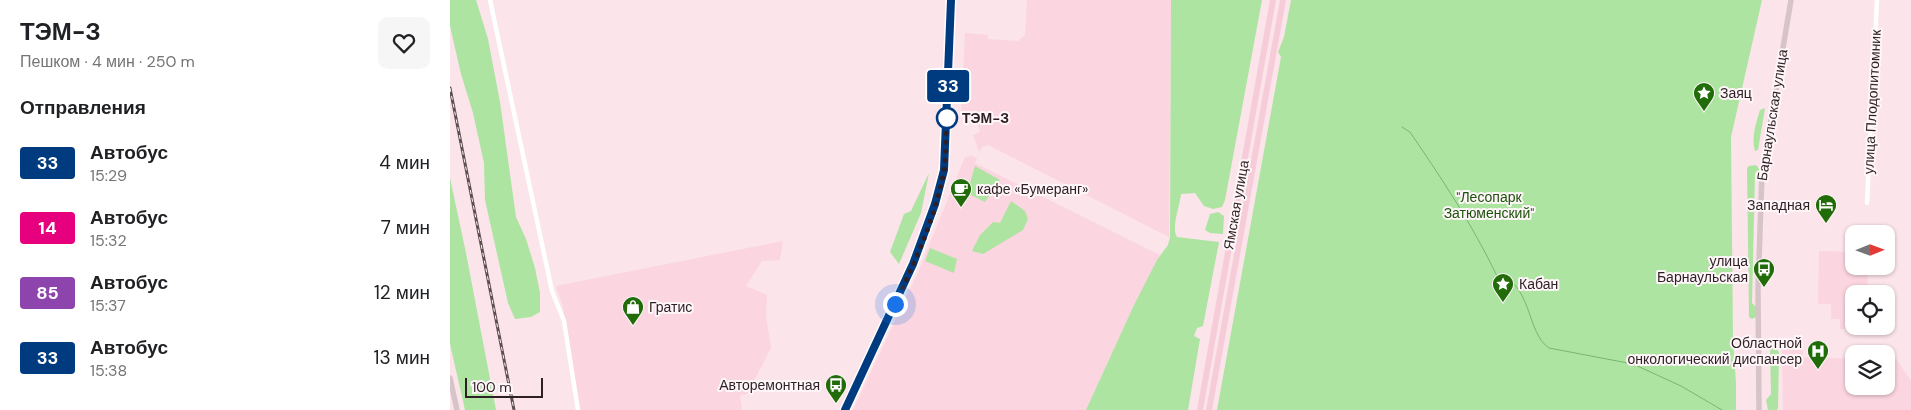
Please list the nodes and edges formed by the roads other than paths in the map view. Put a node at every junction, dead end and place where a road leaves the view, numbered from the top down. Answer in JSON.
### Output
{"nodes":[{"id":1,"x":490,"y":0,"type":"edge"},
{"id":2,"x":951,"y":0,"type":"edge"},
{"id":3,"x":1274,"y":0,"type":"edge"},
{"id":4,"x":1283,"y":0,"type":"edge"},
{"id":5,"x":1791,"y":0,"type":"edge"},
{"id":6,"x":1877,"y":0,"type":"edge"},
{"id":7,"x":1867,"y":203,"type":"dead end"},
{"id":8,"x":450,"y":378,"type":"edge"},
{"id":9,"x":457,"y":410,"type":"edge"},
{"id":10,"x":578,"y":410,"type":"edge"},
{"id":11,"x":845,"y":410,"type":"edge"},
{"id":12,"x":1200,"y":410,"type":"edge"},
{"id":13,"x":1209,"y":410,"type":"edge"},
{"id":14,"x":1759,"y":410,"type":"edge"}],
"edges":[{"from":1,"to":10,"type":"street"},
{"from":2,"to":11,"type":"street"},
{"from":3,"to":12,"type":"main road","name":"Ямская улица"},
{"from":4,"to":13,"type":"main road","name":"Ямская улица"},
{"from":5,"to":14,"type":"street","name":"Барнаульская улица"},
{"from":6,"to":7,"type":"street","name":"улица Плодопитомник"},
{"from":8,"to":9,"type":"street"}]}
